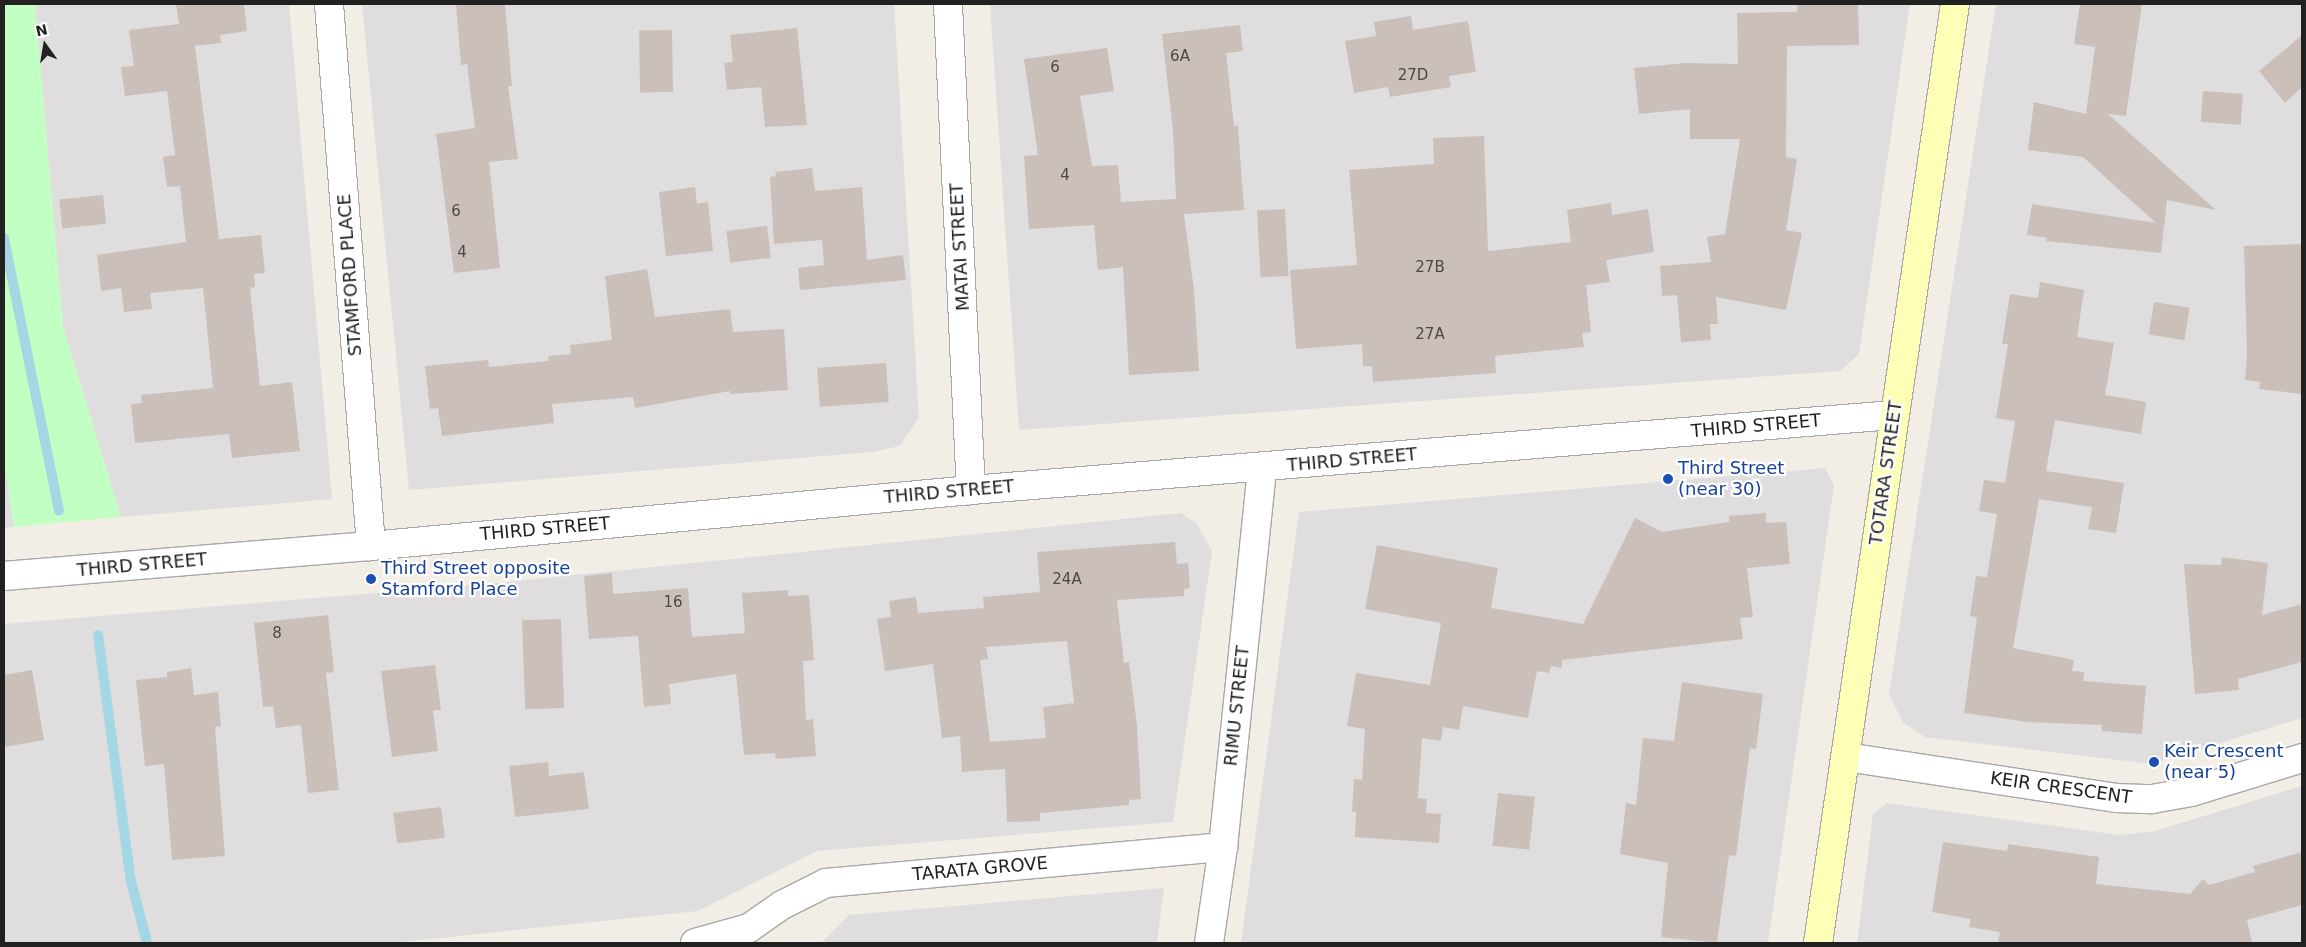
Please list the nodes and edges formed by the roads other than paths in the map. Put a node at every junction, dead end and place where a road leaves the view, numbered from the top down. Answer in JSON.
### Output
{"nodes":[{"id":1,"x":329,"y":4,"type":"edge"},
{"id":2,"x":948,"y":4,"type":"edge"},
{"id":3,"x":1955,"y":4,"type":"edge"},
{"id":4,"x":1894,"y":414,"type":"junction"},
{"id":5,"x":1262,"y":468,"type":"junction"},
{"id":6,"x":971,"y":490,"type":"junction"},
{"id":7,"x":371,"y":546,"type":"junction"},
{"id":8,"x":4,"y":576,"type":"edge"},
{"id":9,"x":1846,"y":757,"type":"junction"},
{"id":10,"x":2302,"y":758,"type":"edge"},
{"id":11,"x":1222,"y":847,"type":"junction"},
{"id":12,"x":750,"y":936,"type":"edge"},
{"id":13,"x":695,"y":943,"type":"edge"},
{"id":14,"x":1209,"y":943,"type":"edge"},
{"id":15,"x":1818,"y":943,"type":"edge"}],
"edges":[{"from":1,"to":7,"type":"street","name":"STAMFORD PLACE"},
{"from":2,"to":6,"type":"street","name":"MATAI STREET"},
{"from":3,"to":4,"type":"street","name":"TOTARA STREET"},
{"from":4,"to":5,"type":"street","name":"THIRD STREET"},
{"from":4,"to":9,"type":"street","name":"TOTARA STREET"},
{"from":5,"to":6,"type":"street","name":"THIRD STREET"},
{"from":5,"to":11,"type":"street","name":"RIMU STREET"},
{"from":6,"to":7,"type":"street","name":"THIRD STREET"},
{"from":7,"to":8,"type":"street","name":"THIRD STREET"},
{"from":9,"to":10,"type":"street","name":"KEIR CRESCENT"},
{"from":9,"to":15,"type":"street","name":"TOTARA STREET"},
{"from":11,"to":12,"type":"street","name":"TARATA GROVE"},
{"from":11,"to":14,"type":"street","name":"RIMU STREET"},
{"from":12,"to":13,"type":"street","name":"TARATA GROVE"}]}
